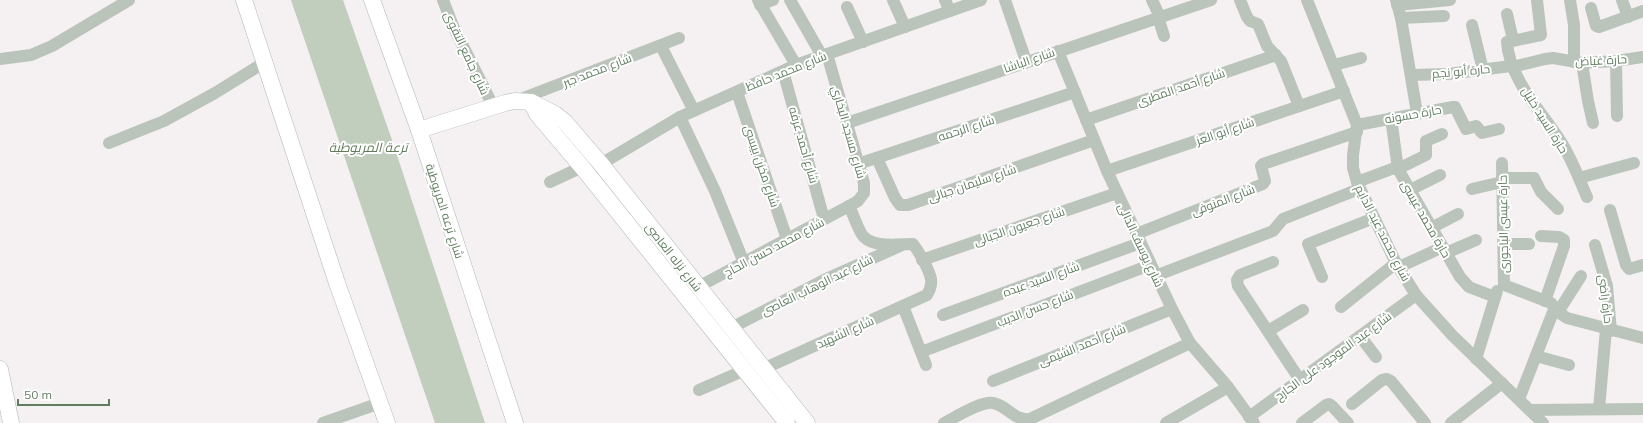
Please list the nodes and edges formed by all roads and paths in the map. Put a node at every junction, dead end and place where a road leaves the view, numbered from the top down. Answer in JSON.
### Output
{"nodes":[{"id":1,"x":129,"y":0,"type":"edge"},
{"id":2,"x":244,"y":0,"type":"edge"},
{"id":3,"x":372,"y":0,"type":"edge"},
{"id":4,"x":443,"y":0,"type":"edge"},
{"id":5,"x":774,"y":0,"type":"edge"},
{"id":6,"x":790,"y":0,"type":"edge"},
{"id":7,"x":893,"y":0,"type":"edge"},
{"id":8,"x":981,"y":0,"type":"edge"},
{"id":9,"x":1005,"y":0,"type":"edge"},
{"id":10,"x":1152,"y":0,"type":"edge"},
{"id":11,"x":1211,"y":0,"type":"edge"},
{"id":12,"x":1240,"y":0,"type":"edge"},
{"id":13,"x":1307,"y":0,"type":"edge"},
{"id":14,"x":1450,"y":0,"type":"edge"},
{"id":15,"x":1537,"y":0,"type":"edge"},
{"id":16,"x":1570,"y":0,"type":"edge"},
{"id":17,"x":1622,"y":0,"type":"edge"},
{"id":18,"x":759,"y":2,"type":"edge"},
{"id":19,"x":1396,"y":3,"type":"edge"},
{"id":20,"x":948,"y":5,"type":"edge"},
{"id":21,"x":1180,"y":5,"type":"edge"},
{"id":22,"x":847,"y":7,"type":"dead end"},
{"id":23,"x":1591,"y":8,"type":"dead end"},
{"id":24,"x":1643,"y":11,"type":"edge"},
{"id":25,"x":1507,"y":14,"type":"dead end"},
{"id":26,"x":1444,"y":16,"type":"dead end"},
{"id":27,"x":1159,"y":17,"type":"junction"},
{"id":28,"x":1628,"y":17,"type":"junction"},
{"id":29,"x":1401,"y":18,"type":"junction"},
{"id":30,"x":1472,"y":25,"type":"dead end"},
{"id":31,"x":905,"y":27,"type":"junction"},
{"id":32,"x":1164,"y":36,"type":"dead end"},
{"id":33,"x":679,"y":38,"type":"dead end"},
{"id":34,"x":1512,"y":40,"type":"junction"},
{"id":35,"x":863,"y":42,"type":"junction"},
{"id":36,"x":661,"y":46,"type":"junction"},
{"id":37,"x":1058,"y":51,"type":"junction"},
{"id":38,"x":825,"y":55,"type":"junction"},
{"id":39,"x":1276,"y":55,"type":"junction"},
{"id":40,"x":1643,"y":57,"type":"edge"},
{"id":41,"x":1361,"y":58,"type":"dead end"},
{"id":42,"x":0,"y":59,"type":"edge"},
{"id":43,"x":1026,"y":61,"type":"junction"},
{"id":44,"x":1616,"y":61,"type":"junction"},
{"id":45,"x":264,"y":62,"type":"junction"},
{"id":46,"x":1578,"y":63,"type":"junction"},
{"id":47,"x":796,"y":65,"type":"junction"},
{"id":48,"x":1334,"y":65,"type":"junction"},
{"id":49,"x":1512,"y":67,"type":"junction"},
{"id":50,"x":1483,"y":70,"type":"junction"},
{"id":51,"x":783,"y":71,"type":"junction"},
{"id":52,"x":1411,"y":75,"type":"junction"},
{"id":53,"x":1344,"y":91,"type":"junction"},
{"id":54,"x":736,"y":92,"type":"junction"},
{"id":55,"x":1075,"y":92,"type":"junction"},
{"id":56,"x":515,"y":101,"type":"junction"},
{"id":57,"x":531,"y":102,"type":"junction"},
{"id":58,"x":493,"y":106,"type":"junction"},
{"id":59,"x":1299,"y":106,"type":"junction"},
{"id":60,"x":694,"y":111,"type":"junction"},
{"id":61,"x":1417,"y":113,"type":"junction"},
{"id":62,"x":1617,"y":116,"type":"dead end"},
{"id":63,"x":680,"y":117,"type":"junction"},
{"id":64,"x":1391,"y":118,"type":"junction"},
{"id":65,"x":1086,"y":120,"type":"junction"},
{"id":66,"x":847,"y":123,"type":"junction"},
{"id":67,"x":1593,"y":123,"type":"dead end"},
{"id":68,"x":1357,"y":128,"type":"junction"},
{"id":69,"x":1499,"y":129,"type":"dead end"},
{"id":70,"x":419,"y":130,"type":"junction"},
{"id":71,"x":1442,"y":134,"type":"dead end"},
{"id":72,"x":1094,"y":140,"type":"junction"},
{"id":73,"x":110,"y":143,"type":"dead end"},
{"id":74,"x":876,"y":158,"type":"junction"},
{"id":75,"x":1502,"y":163,"type":"dead end"},
{"id":76,"x":1634,"y":163,"type":"dead end"},
{"id":77,"x":600,"y":164,"type":"junction"},
{"id":78,"x":858,"y":164,"type":"junction"},
{"id":79,"x":582,"y":167,"type":"junction"},
{"id":80,"x":1397,"y":168,"type":"junction"},
{"id":81,"x":1107,"y":171,"type":"junction"},
{"id":82,"x":1440,"y":175,"type":"dead end"},
{"id":83,"x":1579,"y":178,"type":"junction"},
{"id":84,"x":1502,"y":180,"type":"junction"},
{"id":85,"x":550,"y":182,"type":"dead end"},
{"id":86,"x":1358,"y":186,"type":"junction"},
{"id":87,"x":1472,"y":189,"type":"dead end"},
{"id":88,"x":1410,"y":190,"type":"junction"},
{"id":89,"x":1117,"y":193,"type":"junction"},
{"id":90,"x":1587,"y":197,"type":"dead end"},
{"id":91,"x":849,"y":206,"type":"junction"},
{"id":92,"x":1558,"y":209,"type":"dead end"},
{"id":93,"x":1610,"y":210,"type":"dead end"},
{"id":94,"x":640,"y":214,"type":"junction"},
{"id":95,"x":1458,"y":214,"type":"dead end"},
{"id":96,"x":1374,"y":218,"type":"junction"},
{"id":97,"x":824,"y":220,"type":"junction"},
{"id":98,"x":626,"y":223,"type":"junction"},
{"id":99,"x":1432,"y":228,"type":"junction"},
{"id":100,"x":1541,"y":236,"type":"dead end"},
{"id":101,"x":787,"y":239,"type":"junction"},
{"id":102,"x":1138,"y":239,"type":"junction"},
{"id":103,"x":1476,"y":240,"type":"dead end"},
{"id":104,"x":904,"y":244,"type":"junction"},
{"id":105,"x":1503,"y":244,"type":"junction"},
{"id":106,"x":1529,"y":244,"type":"dead end"},
{"id":107,"x":1595,"y":245,"type":"dead end"},
{"id":108,"x":1444,"y":250,"type":"junction"},
{"id":109,"x":922,"y":260,"type":"junction"},
{"id":110,"x":744,"y":262,"type":"junction"},
{"id":111,"x":1274,"y":262,"type":"dead end"},
{"id":112,"x":1150,"y":265,"type":"junction"},
{"id":113,"x":1397,"y":265,"type":"junction"},
{"id":114,"x":1643,"y":265,"type":"edge"},
{"id":115,"x":1156,"y":276,"type":"junction"},
{"id":116,"x":1582,"y":276,"type":"dead end"},
{"id":117,"x":1322,"y":277,"type":"dead end"},
{"id":118,"x":1504,"y":285,"type":"junction"},
{"id":119,"x":698,"y":287,"type":"junction"},
{"id":120,"x":1416,"y":295,"type":"junction"},
{"id":121,"x":1495,"y":297,"type":"junction"},
{"id":122,"x":904,"y":306,"type":"junction"},
{"id":123,"x":1553,"y":306,"type":"junction"},
{"id":124,"x":1341,"y":307,"type":"dead end"},
{"id":125,"x":1172,"y":309,"type":"junction"},
{"id":126,"x":1303,"y":310,"type":"dead end"},
{"id":127,"x":943,"y":315,"type":"dead end"},
{"id":128,"x":731,"y":328,"type":"junction"},
{"id":129,"x":1608,"y":330,"type":"junction"},
{"id":130,"x":1268,"y":332,"type":"junction"},
{"id":131,"x":1360,"y":336,"type":"junction"},
{"id":132,"x":1643,"y":338,"type":"edge"},
{"id":133,"x":1190,"y":343,"type":"junction"},
{"id":134,"x":921,"y":352,"type":"junction"},
{"id":135,"x":1536,"y":356,"type":"junction"},
{"id":136,"x":1376,"y":357,"type":"dead end"},
{"id":137,"x":1476,"y":359,"type":"junction"},
{"id":138,"x":743,"y":360,"type":"junction"},
{"id":139,"x":926,"y":366,"type":"dead end"},
{"id":140,"x":1568,"y":366,"type":"dead end"},
{"id":141,"x":0,"y":368,"type":"edge"},
{"id":142,"x":763,"y":369,"type":"junction"},
{"id":143,"x":1300,"y":380,"type":"junction"},
{"id":144,"x":993,"y":381,"type":"dead end"},
{"id":145,"x":1502,"y":383,"type":"junction"},
{"id":146,"x":1228,"y":387,"type":"junction"},
{"id":147,"x":699,"y":390,"type":"dead end"},
{"id":148,"x":1519,"y":399,"type":"junction"},
{"id":149,"x":380,"y":403,"type":"junction"},
{"id":150,"x":1352,"y":404,"type":"dead end"},
{"id":151,"x":1599,"y":409,"type":"junction"},
{"id":152,"x":1643,"y":409,"type":"edge"},
{"id":153,"x":1530,"y":410,"type":"junction"},
{"id":154,"x":1252,"y":420,"type":"edge"},
{"id":155,"x":11,"y":423,"type":"edge"},
{"id":156,"x":323,"y":423,"type":"edge"},
{"id":157,"x":387,"y":423,"type":"edge"},
{"id":158,"x":515,"y":423,"type":"edge"},
{"id":159,"x":787,"y":423,"type":"edge"},
{"id":160,"x":807,"y":423,"type":"edge"},
{"id":161,"x":944,"y":423,"type":"edge"},
{"id":162,"x":1166,"y":423,"type":"edge"},
{"id":163,"x":1302,"y":423,"type":"edge"},
{"id":164,"x":1348,"y":423,"type":"edge"},
{"id":165,"x":1425,"y":423,"type":"edge"},
{"id":166,"x":1451,"y":423,"type":"edge"},
{"id":167,"x":1543,"y":423,"type":"edge"}],
"edges":[{"from":1,"to":42,"type":"street"},
{"from":2,"to":45,"type":"street"},
{"from":3,"to":70,"type":"street","name":"شارع ترعه المريوطية"},
{"from":4,"to":58,"type":"street","name":"شارع جامع التقوى"},
{"from":5,"to":18,"type":"street"},
{"from":6,"to":38,"type":"street","name":"شارع مسجد البخاري"},
{"from":7,"to":31,"type":"street"},
{"from":8,"to":20,"type":"street","name":"شارع محمد حافظ"},
{"from":9,"to":43,"type":"street"},
{"from":10,"to":27,"type":"street"},
{"from":11,"to":21,"type":"street","name":"شارع الباشا"},
{"from":12,"to":39,"type":"street"},
{"from":13,"to":48,"type":"street"},
{"from":14,"to":19,"type":"street"},
{"from":15,"to":34,"type":"street"},
{"from":16,"to":46,"type":"street"},
{"from":17,"to":28,"type":"street"},
{"from":18,"to":47,"type":"street"},
{"from":19,"to":29,"type":"street"},
{"from":20,"to":31,"type":"street","name":"شارع محمد حافظ"},
{"from":21,"to":27,"type":"street","name":"شارع الباشا"},
{"from":22,"to":35,"type":"street"},
{"from":23,"to":28,"type":"street"},
{"from":24,"to":28,"type":"street"},
{"from":25,"to":34,"type":"street"},
{"from":26,"to":29,"type":"street"},
{"from":27,"to":32,"type":"street"},
{"from":27,"to":37,"type":"street","name":"شارع الباشا"},
{"from":29,"to":52,"type":"street"},
{"from":30,"to":50,"type":"street"},
{"from":31,"to":35,"type":"street","name":"شارع محمد حافظ"},
{"from":33,"to":36,"type":"street","name":"شارع محمد جبر"},
{"from":34,"to":49,"type":"street"},
{"from":35,"to":38,"type":"street","name":"شارع محمد حافظ"},
{"from":36,"to":56,"type":"street","name":"شارع محمد جبر"},
{"from":36,"to":60,"type":"street"},
{"from":37,"to":43,"type":"street","name":"شارع الباشا"},
{"from":37,"to":55,"type":"street","name":"شارع يوسف الدالى"},
{"from":38,"to":47,"type":"street","name":"شارع محمد حافظ"},
{"from":38,"to":66,"type":"street","name":"شارع مسجد البخاري"},
{"from":39,"to":59,"type":"street"},
{"from":39,"to":65,"type":"street","name":"شارع أحمد المطرى"},
{"from":40,"to":44,"type":"street","name":"حارة غياض"},
{"from":41,"to":48,"type":"street"},
{"from":43,"to":66,"type":"street","name":"شارع الباشا"},
{"from":44,"to":46,"type":"street","name":"حارة غياض"},
{"from":44,"to":62,"type":"street"},
{"from":45,"to":73,"type":"street"},
{"from":45,"to":149,"type":"street"},
{"from":46,"to":49,"type":"street","name":"حارة غياض"},
{"from":46,"to":67,"type":"street"},
{"from":47,"to":51,"type":"street","name":"شارع محمد حافظ"},
{"from":48,"to":53,"type":"street"},
{"from":49,"to":50,"type":"street","name":"حارة أبو نجم"},
{"from":49,"to":83,"type":"street","name":"حارة السيد خليل"},
{"from":50,"to":52,"type":"street","name":"حارة أبو نجم"},
{"from":51,"to":54,"type":"street","name":"شارع محمد حافظ"},
{"from":51,"to":97,"type":"street","name":"شارع أحمد عرفه"},
{"from":52,"to":61,"type":"street"},
{"from":53,"to":59,"type":"street","name":"شارع أبو العز"},
{"from":53,"to":68,"type":"street"},
{"from":54,"to":60,"type":"street","name":"شارع محمد حافظ"},
{"from":54,"to":101,"type":"street","name":"شارع مخزن بيبسى"},
{"from":55,"to":65,"type":"street","name":"شارع يوسف الدالى"},
{"from":55,"to":74,"type":"street","name":"شارع الرحمه"},
{"from":56,"to":57,"type":"street","name":"شارع نزله العاصى"},
{"from":56,"to":58,"type":"street","name":"شارع نزله العاصى"},
{"from":57,"to":77,"type":"street","name":"شارع نزله العاصى"},
{"from":57,"to":79,"type":"street","name":"شارع نزله العاصى"},
{"from":58,"to":70,"type":"street","name":"شارع نزله العاصى"},
{"from":59,"to":81,"type":"street","name":"شارع أبو العز"},
{"from":60,"to":63,"type":"street","name":"شارع محمد حافظ"},
{"from":61,"to":64,"type":"street","name":"حارة حسونه"},
{"from":61,"to":69,"type":"street","name":"حارة حسونه"},
{"from":63,"to":77,"type":"street","name":"شارع محمد حافظ"},
{"from":63,"to":110,"type":"street"},
{"from":64,"to":68,"type":"street","name":"حارة حسونه"},
{"from":64,"to":80,"type":"street","name":"حارة محمد عيسى"},
{"from":65,"to":72,"type":"street","name":"شارع يوسف الدالى"},
{"from":66,"to":78,"type":"street","name":"شارع مسجد البخاري"},
{"from":68,"to":86,"type":"street","name":"شارع محمد عبد الدايم"},
{"from":68,"to":102,"type":"street","name":"شارع المنوفى"},
{"from":70,"to":158,"type":"street","name":"شارع ترعه المريوطية"},
{"from":71,"to":80,"type":"street"},
{"from":72,"to":74,"type":"street","name":"شارع سليمان جبالى"},
{"from":72,"to":81,"type":"street","name":"شارع يوسف الدالى"},
{"from":74,"to":78,"type":"street","name":"شارع الرحمه"},
{"from":75,"to":84,"type":"street","name":"حارة عيسى الباجورى"},
{"from":76,"to":83,"type":"street"},
{"from":77,"to":94,"type":"street","name":"شارع نزله العاصى"},
{"from":78,"to":91,"type":"street","name":"شارع مسجد البخاري"},
{"from":79,"to":85,"type":"street"},
{"from":79,"to":98,"type":"street","name":"شارع نزله العاصى"},
{"from":80,"to":86,"type":"street"},
{"from":80,"to":88,"type":"street","name":"حارة محمد عيسى"},
{"from":81,"to":89,"type":"street","name":"شارع يوسف الدالى"},
{"from":82,"to":88,"type":"street"},
{"from":83,"to":90,"type":"street","name":"حارة السيد خليل"},
{"from":84,"to":87,"type":"street"},
{"from":84,"to":92,"type":"street"},
{"from":84,"to":105,"type":"street","name":"حارة عيسى الباجورى"},
{"from":86,"to":96,"type":"street","name":"شارع محمد عبد الدايم"},
{"from":86,"to":115,"type":"street"},
{"from":88,"to":99,"type":"street","name":"حارة محمد عيسى"},
{"from":89,"to":102,"type":"street","name":"شارع يوسف الدالى"},
{"from":89,"to":109,"type":"street","name":"شارع جعيون الجبالى"},
{"from":91,"to":97,"type":"street","name":"شارع محمد حسن الحاج"},
{"from":91,"to":104,"type":"street"},
{"from":93,"to":114,"type":"street"},
{"from":94,"to":98,"type":"street"},
{"from":94,"to":119,"type":"street","name":"شارع نزله العاصى"},
{"from":95,"to":99,"type":"street"},
{"from":96,"to":113,"type":"street","name":"شارع محمد عبد الدايم"},
{"from":96,"to":117,"type":"street"},
{"from":97,"to":101,"type":"street","name":"شارع محمد حسن الحاج"},
{"from":98,"to":138,"type":"street","name":"شارع نزله العاصى"},
{"from":99,"to":108,"type":"street","name":"حارة محمد عيسى"},
{"from":100,"to":123,"type":"street"},
{"from":101,"to":110,"type":"street","name":"شارع محمد حسن الحاج"},
{"from":102,"to":112,"type":"street","name":"شارع يوسف الدالى"},
{"from":102,"to":127,"type":"street","name":"شارع السيد عبده"},
{"from":103,"to":108,"type":"street"},
{"from":104,"to":109,"type":"street"},
{"from":104,"to":128,"type":"street","name":"شارع عبد الوهاب العاصى"},
{"from":105,"to":106,"type":"street"},
{"from":105,"to":118,"type":"street","name":"حارة عيسى الباجورى"},
{"from":107,"to":129,"type":"street","name":"حارة راضى"},
{"from":108,"to":113,"type":"street"},
{"from":108,"to":121,"type":"street","name":"حارة محمد عيسى"},
{"from":109,"to":122,"type":"street","name":"شارع الشهيد"},
{"from":110,"to":119,"type":"street","name":"شارع محمد حسن الحاج"},
{"from":111,"to":130,"type":"street"},
{"from":112,"to":115,"type":"street","name":"شارع يوسف الدالى"},
{"from":112,"to":134,"type":"street","name":"شارع حسن الديب"},
{"from":113,"to":120,"type":"street","name":"شارع محمد عبد الدايم"},
{"from":113,"to":124,"type":"street"},
{"from":115,"to":125,"type":"street","name":"شارع يوسف الدالى"},
{"from":116,"to":123,"type":"street"},
{"from":118,"to":121,"type":"street"},
{"from":118,"to":123,"type":"street"},
{"from":119,"to":128,"type":"street","name":"شارع نزله العاصى"},
{"from":120,"to":131,"type":"street","name":"شارع عبد الموجود على الجارح"},
{"from":120,"to":137,"type":"street","name":"شارع محمد عبد الدايم"},
{"from":121,"to":137,"type":"street"},
{"from":122,"to":134,"type":"street"},
{"from":122,"to":142,"type":"street","name":"شارع الشهيد"},
{"from":123,"to":129,"type":"street"},
{"from":123,"to":135,"type":"street"},
{"from":125,"to":133,"type":"street","name":"شارع يوسف الدالى"},
{"from":125,"to":144,"type":"street","name":"شارع أحمد الشيمى"},
{"from":126,"to":130,"type":"street"},
{"from":128,"to":138,"type":"street","name":"شارع نزله العاصى"},
{"from":129,"to":132,"type":"street"},
{"from":129,"to":151,"type":"street","name":"حارة راضى"},
{"from":130,"to":143,"type":"street"},
{"from":131,"to":136,"type":"street"},
{"from":131,"to":143,"type":"street","name":"شارع عبد الموجود على الجارح"},
{"from":133,"to":146,"type":"street","name":"شارع يوسف الدالى"},
{"from":133,"to":161,"type":"street"},
{"from":134,"to":139,"type":"street"},
{"from":135,"to":140,"type":"street"},
{"from":135,"to":148,"type":"street"},
{"from":137,"to":145,"type":"street","name":"شارع محمد عبد الدايم"},
{"from":138,"to":142,"type":"street","name":"شارع نزله العاصى"},
{"from":138,"to":147,"type":"street"},
{"from":138,"to":159,"type":"street","name":"شارع نزله العاصى"},
{"from":141,"to":155,"type":"street"},
{"from":142,"to":160,"type":"street","name":"شارع نزله العاصى"},
{"from":143,"to":154,"type":"street","name":"شارع عبد الموجود على الجارح"},
{"from":145,"to":148,"type":"street","name":"شارع محمد عبد الدايم"},
{"from":145,"to":166,"type":"street"},
{"from":146,"to":154,"type":"street","name":"شارع يوسف الدالى"},
{"from":146,"to":162,"type":"street"},
{"from":148,"to":153,"type":"street","name":"شارع محمد عبد الدايم"},
{"from":149,"to":156,"type":"street"},
{"from":149,"to":157,"type":"street"},
{"from":150,"to":165,"type":"street"},
{"from":151,"to":152,"type":"street"},
{"from":151,"to":153,"type":"street"},
{"from":153,"to":167,"type":"street","name":"شارع محمد عبد الدايم"},
{"from":163,"to":164,"type":"street"}]}
